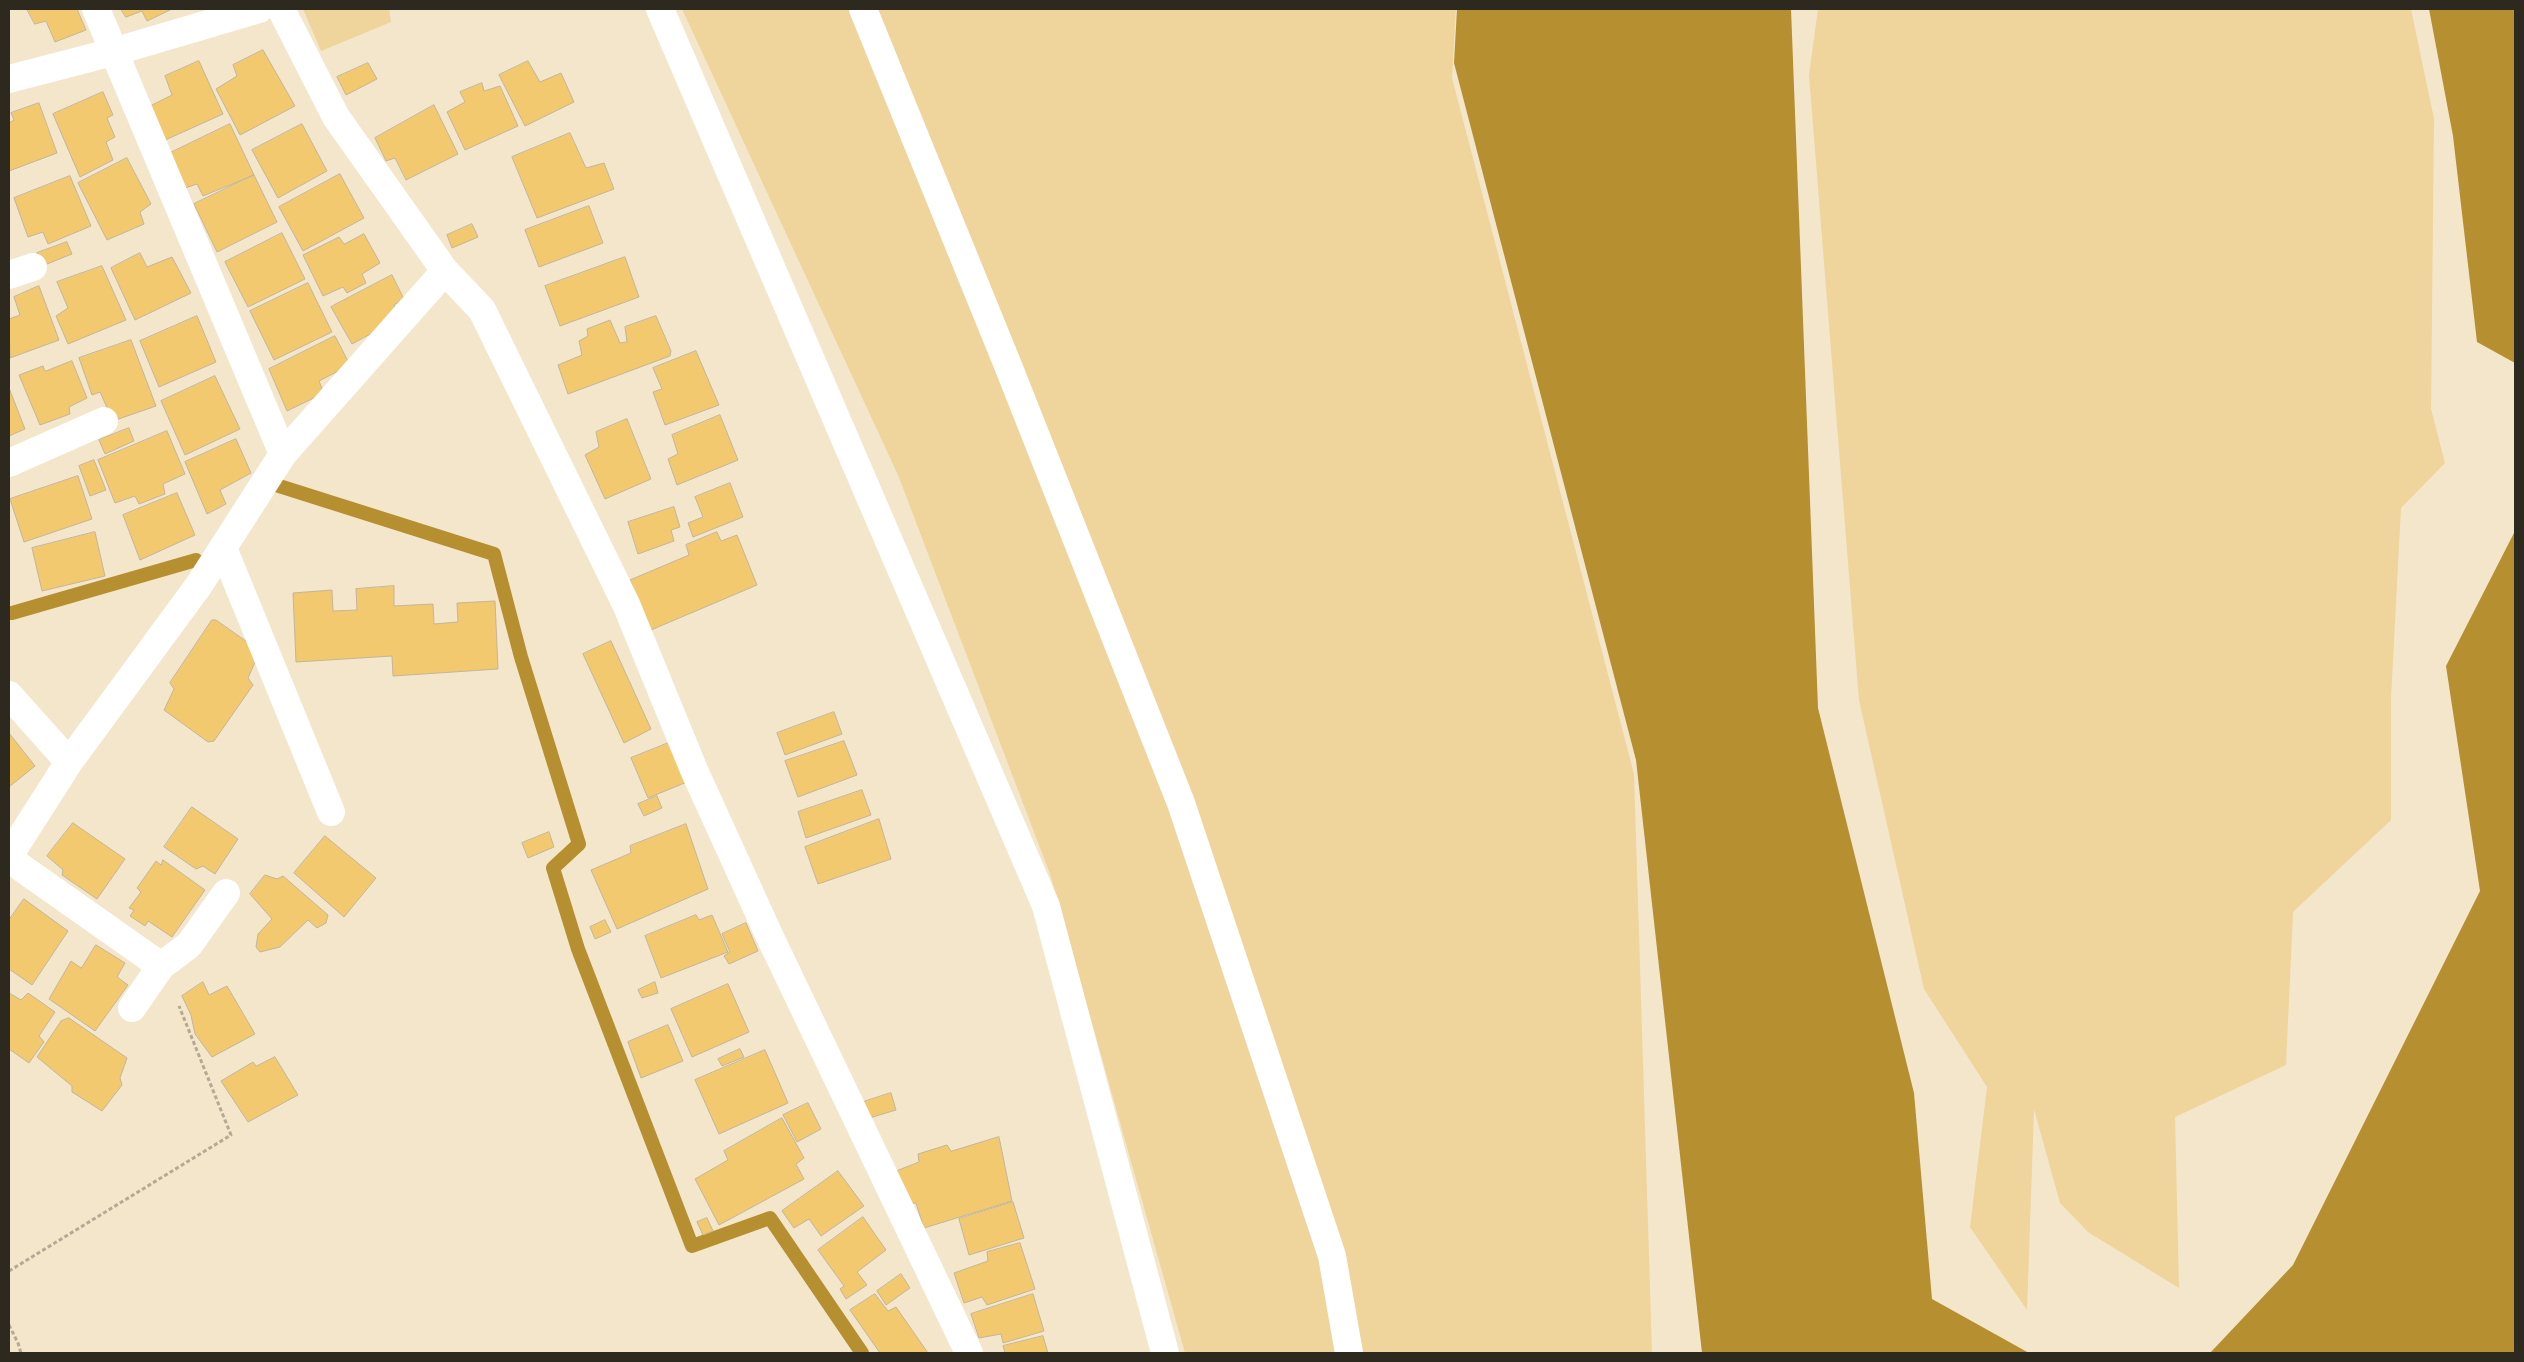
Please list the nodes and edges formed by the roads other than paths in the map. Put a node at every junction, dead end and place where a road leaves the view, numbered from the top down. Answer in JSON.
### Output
{"nodes":[{"id":1,"x":96,"y":9,"type":"edge"},
{"id":2,"x":259,"y":9,"type":"edge"},
{"id":3,"x":281,"y":9,"type":"edge"},
{"id":4,"x":660,"y":9,"type":"edge"},
{"id":5,"x":862,"y":9,"type":"edge"},
{"id":6,"x":113,"y":52,"type":"junction"},
{"id":7,"x":9,"y":78,"type":"edge"},
{"id":8,"x":445,"y":271,"type":"junction"},
{"id":9,"x":104,"y":421,"type":"dead end"},
{"id":10,"x":283,"y":454,"type":"junction"},
{"id":11,"x":9,"y":463,"type":"edge"},
{"id":12,"x":223,"y":548,"type":"junction"},
{"id":13,"x":9,"y":695,"type":"edge"},
{"id":14,"x":70,"y":762,"type":"junction"},
{"id":15,"x":331,"y":812,"type":"dead end"},
{"id":16,"x":9,"y":857,"type":"edge"},
{"id":17,"x":226,"y":893,"type":"dead end"},
{"id":18,"x":161,"y":966,"type":"junction"},
{"id":19,"x":132,"y":1008,"type":"dead end"},
{"id":20,"x":968,"y":1353,"type":"edge"},
{"id":21,"x":1165,"y":1353,"type":"edge"},
{"id":22,"x":1349,"y":1353,"type":"edge"}],
"edges":[{"from":1,"to":6,"type":"street"},
{"from":2,"to":6,"type":"street"},
{"from":3,"to":8,"type":"street"},
{"from":4,"to":21,"type":"street"},
{"from":5,"to":22,"type":"street"},
{"from":6,"to":7,"type":"street"},
{"from":6,"to":10,"type":"street"},
{"from":8,"to":10,"type":"street"},
{"from":8,"to":20,"type":"street"},
{"from":9,"to":11,"type":"street"},
{"from":10,"to":12,"type":"street"},
{"from":12,"to":14,"type":"street"},
{"from":12,"to":15,"type":"street"},
{"from":13,"to":14,"type":"street"},
{"from":14,"to":16,"type":"street"},
{"from":16,"to":18,"type":"street"},
{"from":17,"to":18,"type":"street"},
{"from":18,"to":19,"type":"street"}]}
